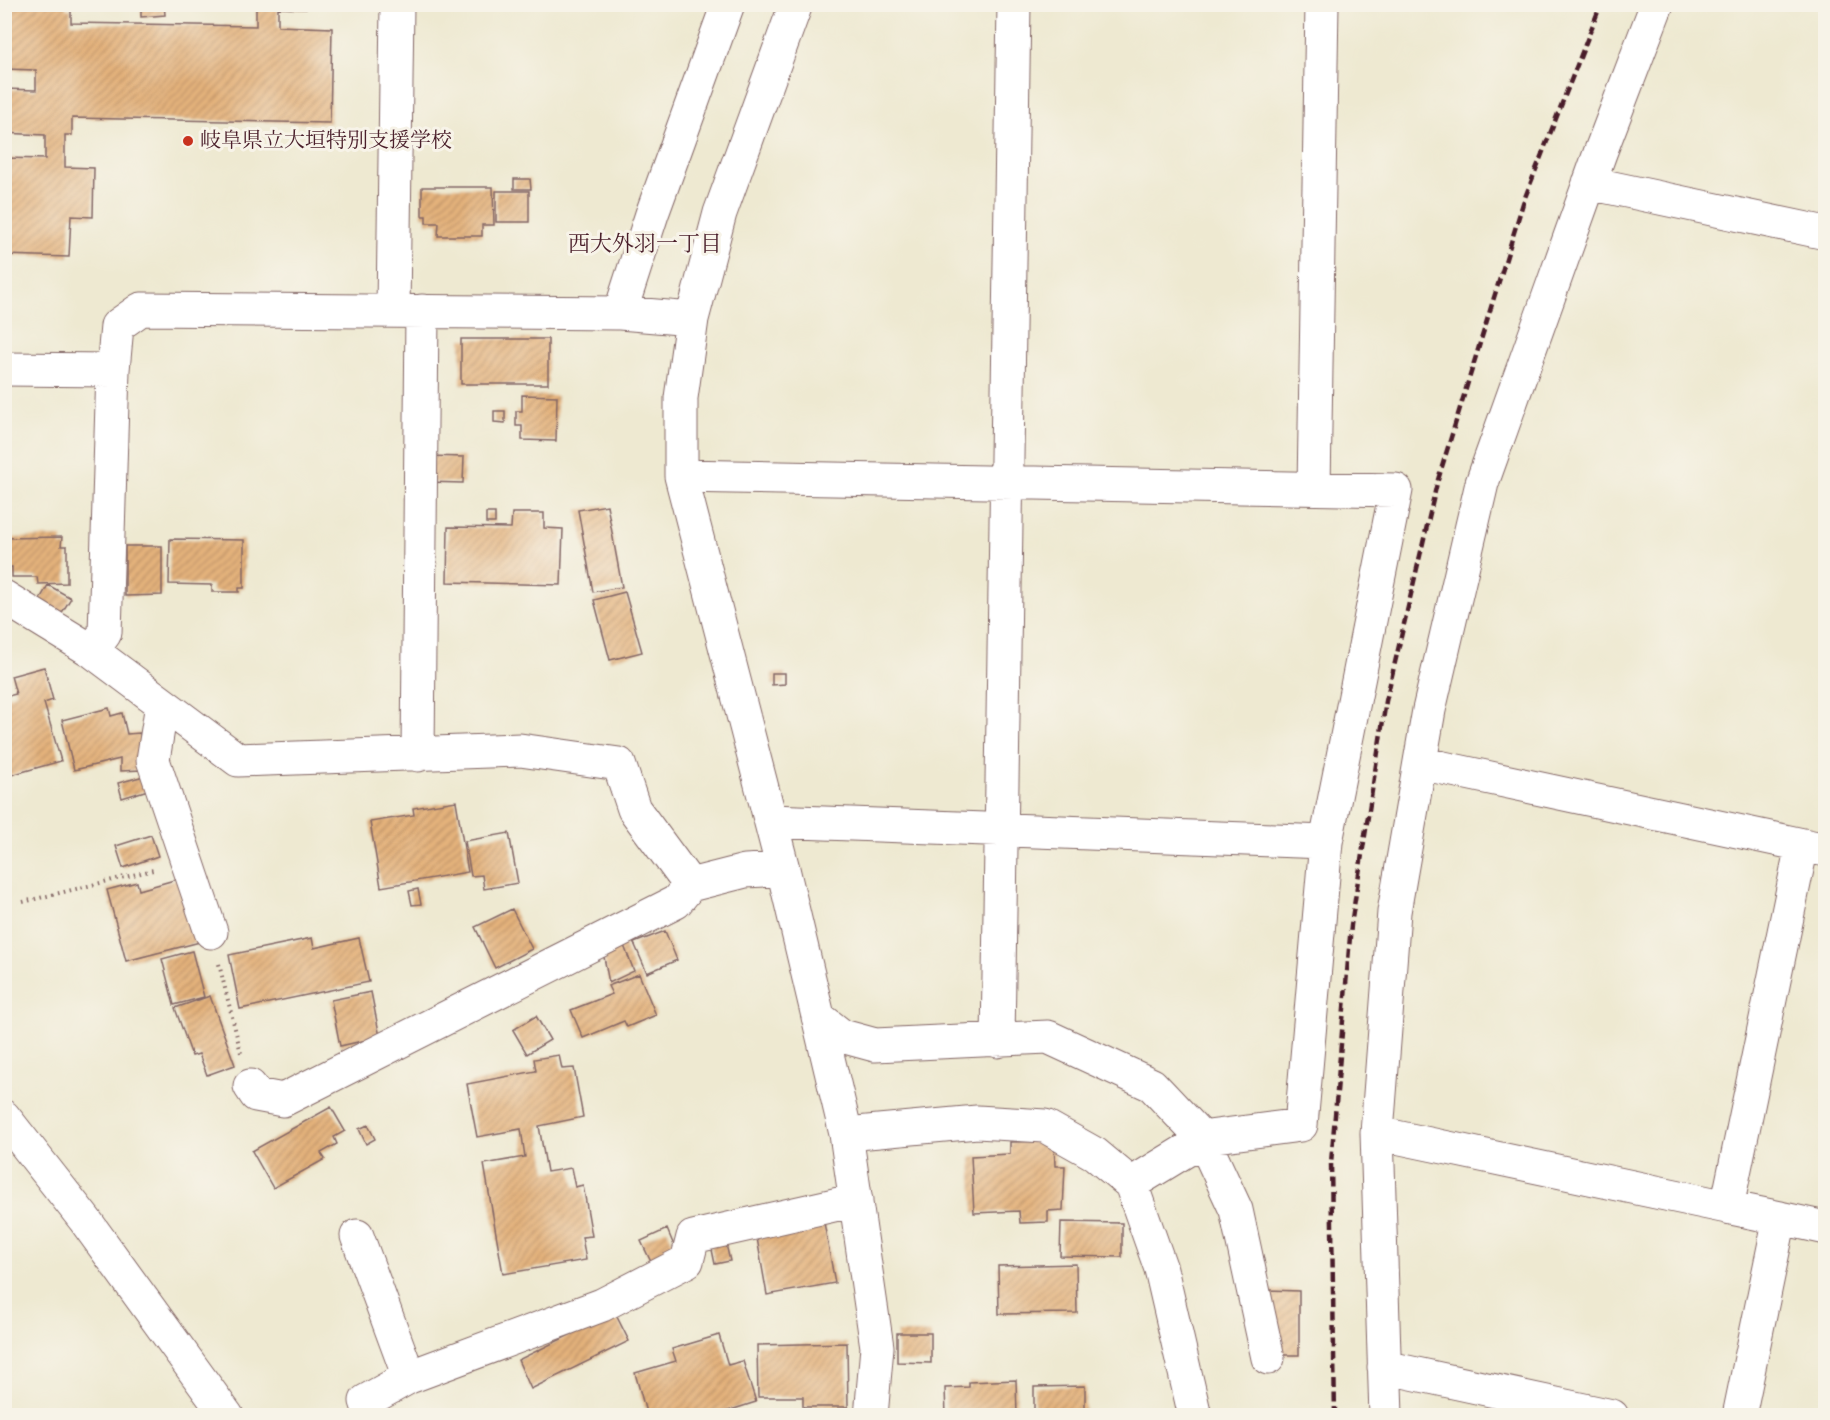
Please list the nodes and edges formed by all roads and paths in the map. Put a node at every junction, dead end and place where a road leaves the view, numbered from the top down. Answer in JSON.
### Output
{"nodes":[{"id":1,"x":397,"y":4,"type":"edge"},
{"id":2,"x":728,"y":4,"type":"edge"},
{"id":3,"x":796,"y":4,"type":"edge"},
{"id":4,"x":1014,"y":4,"type":"edge"},
{"id":5,"x":1322,"y":4,"type":"edge"},
{"id":6,"x":1657,"y":4,"type":"edge"},
{"id":7,"x":1589,"y":183,"type":"junction"},
{"id":8,"x":1826,"y":233,"type":"edge"},
{"id":9,"x":407,"y":311,"type":"junction"},
{"id":10,"x":620,"y":313,"type":"junction"},
{"id":11,"x":692,"y":319,"type":"junction"},
{"id":12,"x":4,"y":369,"type":"edge"},
{"id":13,"x":113,"y":370,"type":"junction"},
{"id":14,"x":681,"y":476,"type":"junction"},
{"id":15,"x":1006,"y":482,"type":"junction"},
{"id":16,"x":1314,"y":488,"type":"junction"},
{"id":17,"x":4,"y":597,"type":"edge"},
{"id":18,"x":92,"y":651,"type":"junction"},
{"id":19,"x":162,"y":704,"type":"junction"},
{"id":20,"x":418,"y":754,"type":"junction"},
{"id":21,"x":1419,"y":764,"type":"junction"},
{"id":22,"x":771,"y":821,"type":"junction"},
{"id":23,"x":1001,"y":831,"type":"junction"},
{"id":24,"x":1326,"y":842,"type":"junction"},
{"id":25,"x":1814,"y":847,"type":"edge"},
{"id":26,"x":187,"y":862,"type":"junction"},
{"id":27,"x":783,"y":869,"type":"junction"},
{"id":28,"x":690,"y":885,"type":"junction"},
{"id":29,"x":23,"y":902,"type":"dead end"},
{"id":30,"x":211,"y":932,"type":"joint"},
{"id":31,"x":818,"y":1017,"type":"junction"},
{"id":32,"x":998,"y":1041,"type":"junction"},
{"id":33,"x":250,"y":1086,"type":"joint"},
{"id":34,"x":4,"y":1117,"type":"edge"},
{"id":35,"x":1377,"y":1132,"type":"junction"},
{"id":36,"x":846,"y":1134,"type":"junction"},
{"id":37,"x":1203,"y":1139,"type":"junction"},
{"id":38,"x":1131,"y":1184,"type":"junction"},
{"id":39,"x":856,"y":1200,"type":"junction"},
{"id":40,"x":1727,"y":1207,"type":"junction"},
{"id":41,"x":1780,"y":1218,"type":"junction"},
{"id":42,"x":1826,"y":1228,"type":"edge"},
{"id":43,"x":357,"y":1236,"type":"dead end"},
{"id":44,"x":1268,"y":1358,"type":"dead end"},
{"id":45,"x":1384,"y":1367,"type":"junction"},
{"id":46,"x":409,"y":1377,"type":"junction"},
{"id":47,"x":227,"y":1416,"type":"edge"},
{"id":48,"x":371,"y":1416,"type":"edge"},
{"id":49,"x":871,"y":1416,"type":"edge"},
{"id":50,"x":1195,"y":1416,"type":"edge"},
{"id":51,"x":1386,"y":1416,"type":"edge"},
{"id":52,"x":1612,"y":1416,"type":"edge"},
{"id":53,"x":1740,"y":1416,"type":"edge"}],
"edges":[{"from":1,"to":9,"type":"street"},
{"from":2,"to":10,"type":"street"},
{"from":3,"to":11,"type":"street"},
{"from":4,"to":15,"type":"street"},
{"from":5,"to":16,"type":"street"},
{"from":6,"to":7,"type":"street"},
{"from":7,"to":8,"type":"street"},
{"from":7,"to":21,"type":"street"},
{"from":9,"to":10,"type":"street"},
{"from":9,"to":13,"type":"street"},
{"from":9,"to":20,"type":"street"},
{"from":10,"to":11,"type":"street"},
{"from":11,"to":14,"type":"street"},
{"from":12,"to":13,"type":"street"},
{"from":13,"to":18,"type":"street"},
{"from":14,"to":15,"type":"street"},
{"from":14,"to":22,"type":"street"},
{"from":15,"to":16,"type":"street"},
{"from":15,"to":23,"type":"street"},
{"from":16,"to":24,"type":"street"},
{"from":17,"to":18,"type":"street"},
{"from":18,"to":19,"type":"street"},
{"from":19,"to":20,"type":"street"},
{"from":19,"to":26,"type":"street"},
{"from":20,"to":28,"type":"street"},
{"from":21,"to":25,"type":"street"},
{"from":21,"to":35,"type":"street"},
{"from":22,"to":23,"type":"street"},
{"from":22,"to":27,"type":"street"},
{"from":23,"to":24,"type":"street"},
{"from":23,"to":32,"type":"street"},
{"from":24,"to":37,"type":"street"},
{"from":25,"to":40,"type":"street"},
{"from":26,"to":29,"type":"path"},
{"from":26,"to":30,"type":"street"},
{"from":27,"to":28,"type":"street"},
{"from":27,"to":31,"type":"street"},
{"from":28,"to":33,"type":"street"},
{"from":30,"to":33,"type":"path"},
{"from":31,"to":32,"type":"street"},
{"from":31,"to":36,"type":"street"},
{"from":32,"to":37,"type":"street"},
{"from":34,"to":47,"type":"street"},
{"from":35,"to":40,"type":"street"},
{"from":35,"to":45,"type":"street"},
{"from":36,"to":38,"type":"street"},
{"from":36,"to":39,"type":"street"},
{"from":37,"to":38,"type":"street"},
{"from":37,"to":44,"type":"street"},
{"from":38,"to":50,"type":"street"},
{"from":39,"to":46,"type":"street"},
{"from":39,"to":49,"type":"street"},
{"from":40,"to":41,"type":"street"},
{"from":41,"to":42,"type":"street"},
{"from":41,"to":53,"type":"street"},
{"from":43,"to":46,"type":"street"},
{"from":45,"to":51,"type":"street"},
{"from":45,"to":52,"type":"street"},
{"from":46,"to":48,"type":"street"}]}
